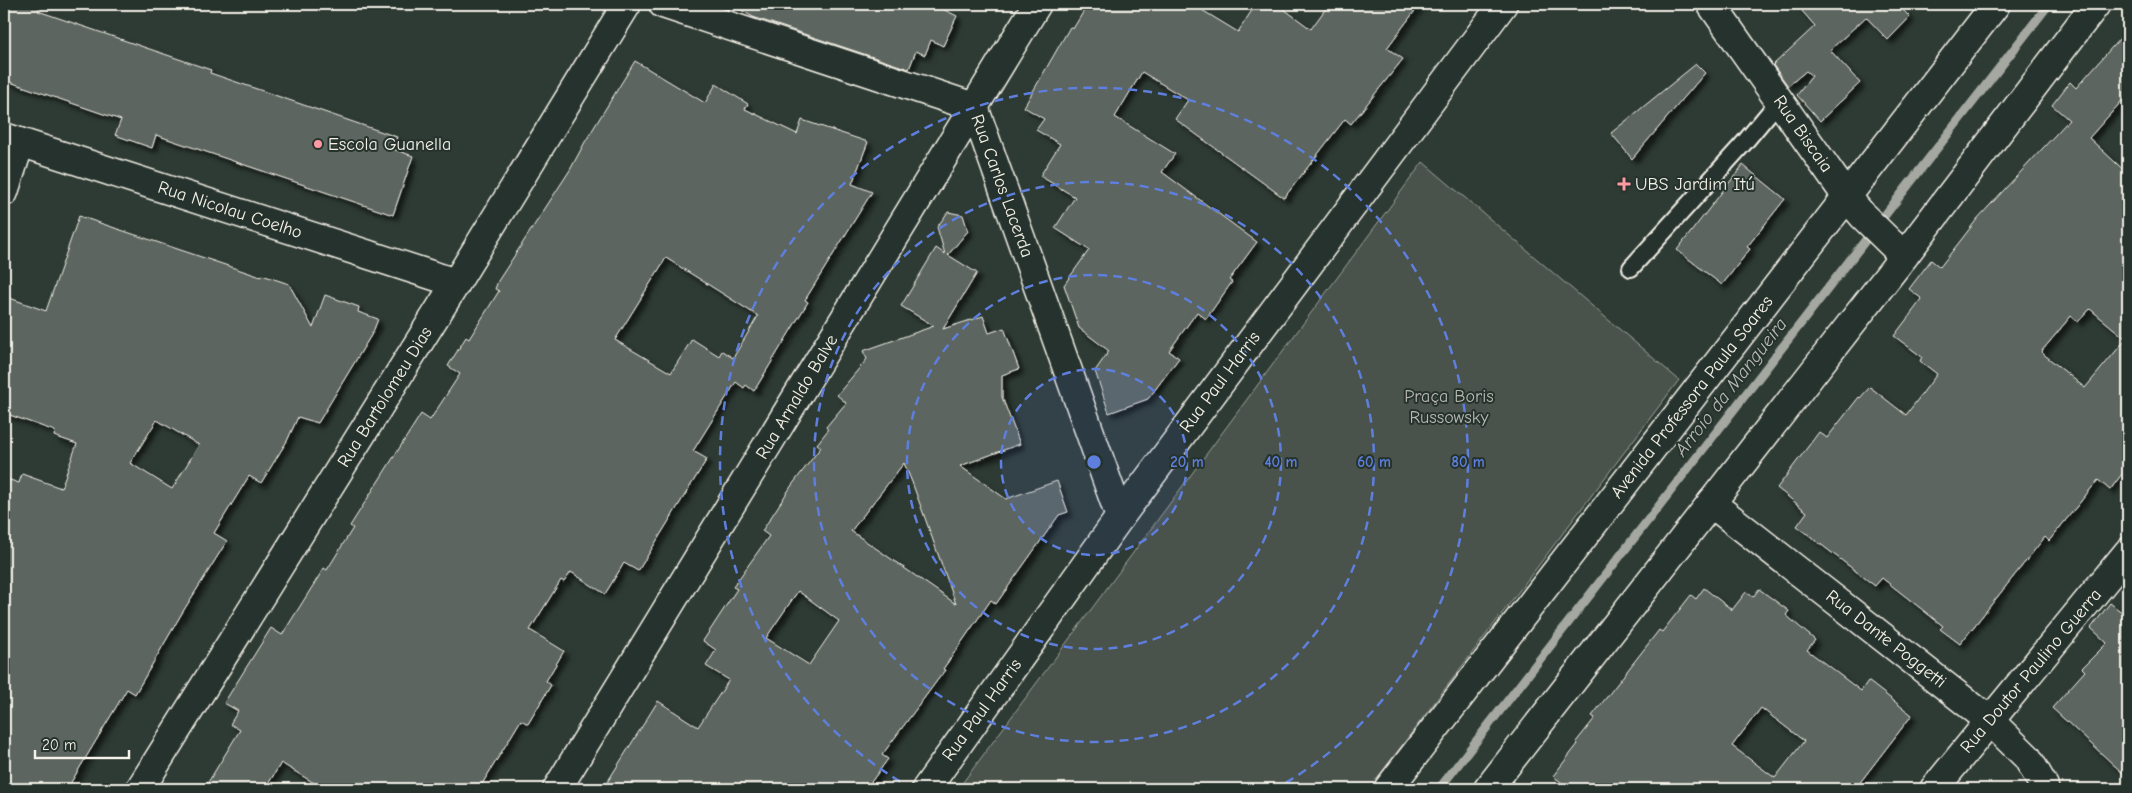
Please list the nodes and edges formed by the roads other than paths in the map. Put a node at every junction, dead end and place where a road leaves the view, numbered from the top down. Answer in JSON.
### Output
{"nodes":[{"id":1,"x":627,"y":4,"type":"edge"},
{"id":2,"x":663,"y":4,"type":"edge"},
{"id":3,"x":1037,"y":4,"type":"edge"},
{"id":4,"x":1502,"y":4,"type":"edge"},
{"id":5,"x":1711,"y":4,"type":"edge"},
{"id":6,"x":1996,"y":4,"type":"edge"},
{"id":7,"x":2096,"y":4,"type":"edge"},
{"id":8,"x":1779,"y":101,"type":"junction"},
{"id":9,"x":974,"y":107,"type":"junction"},
{"id":10,"x":12,"y":140,"type":"edge"},
{"id":11,"x":4,"y":192,"type":"edge"},
{"id":12,"x":1855,"y":207,"type":"junction"},
{"id":13,"x":1895,"y":246,"type":"junction"},
{"id":14,"x":1631,"y":268,"type":"dead end"},
{"id":15,"x":456,"y":283,"type":"junction"},
{"id":16,"x":1712,"y":503,"type":"junction"},
{"id":17,"x":1120,"y":517,"type":"junction"},
{"id":18,"x":2128,"y":552,"type":"edge"},
{"id":19,"x":1989,"y":720,"type":"junction"},
{"id":20,"x":140,"y":789,"type":"edge"},
{"id":21,"x":558,"y":789,"type":"edge"},
{"id":22,"x":926,"y":789,"type":"edge"},
{"id":23,"x":1388,"y":789,"type":"edge"},
{"id":24,"x":1488,"y":789,"type":"edge"},
{"id":25,"x":1934,"y":789,"type":"edge"},
{"id":26,"x":2043,"y":789,"type":"edge"}],
"edges":[{"from":1,"to":15,"type":"street","name":"Rua Bartolomeu Dias"},
{"from":2,"to":9,"type":"street","name":"Rua Carlos Lacerda"},
{"from":3,"to":9,"type":"street","name":"Rua Arnaldo Balve"},
{"from":4,"to":17,"type":"street","name":"Rua Paul Harris"},
{"from":5,"to":8,"type":"street","name":"Rua Biscaia"},
{"from":6,"to":12,"type":"street","name":"Avenida Professora Paula Soares"},
{"from":7,"to":13,"type":"street"},
{"from":8,"to":12,"type":"street","name":"Rua Biscaia"},
{"from":8,"to":14,"type":"lane"},
{"from":9,"to":17,"type":"street","name":"Rua Carlos Lacerda"},
{"from":9,"to":21,"type":"street","name":"Rua Arnaldo Balve"},
{"from":10,"to":11,"type":"street"},
{"from":10,"to":15,"type":"street","name":"Rua Nicolau Coelho"},
{"from":12,"to":13,"type":"street","name":"Rua Biscaia"},
{"from":12,"to":23,"type":"street","name":"Avenida Professora Paula Soares"},
{"from":13,"to":16,"type":"street"},
{"from":15,"to":20,"type":"street","name":"Rua Bartolomeu Dias"},
{"from":16,"to":19,"type":"street","name":"Rua Dante Poggetti"},
{"from":16,"to":24,"type":"street"},
{"from":17,"to":22,"type":"street","name":"Rua Paul Harris"},
{"from":18,"to":19,"type":"street","name":"Rua Doutor Paulino Guerra"},
{"from":19,"to":25,"type":"street","name":"Rua Doutor Paulino Guerra"},
{"from":19,"to":26,"type":"street","name":"Rua Dante Poggetti"}]}
